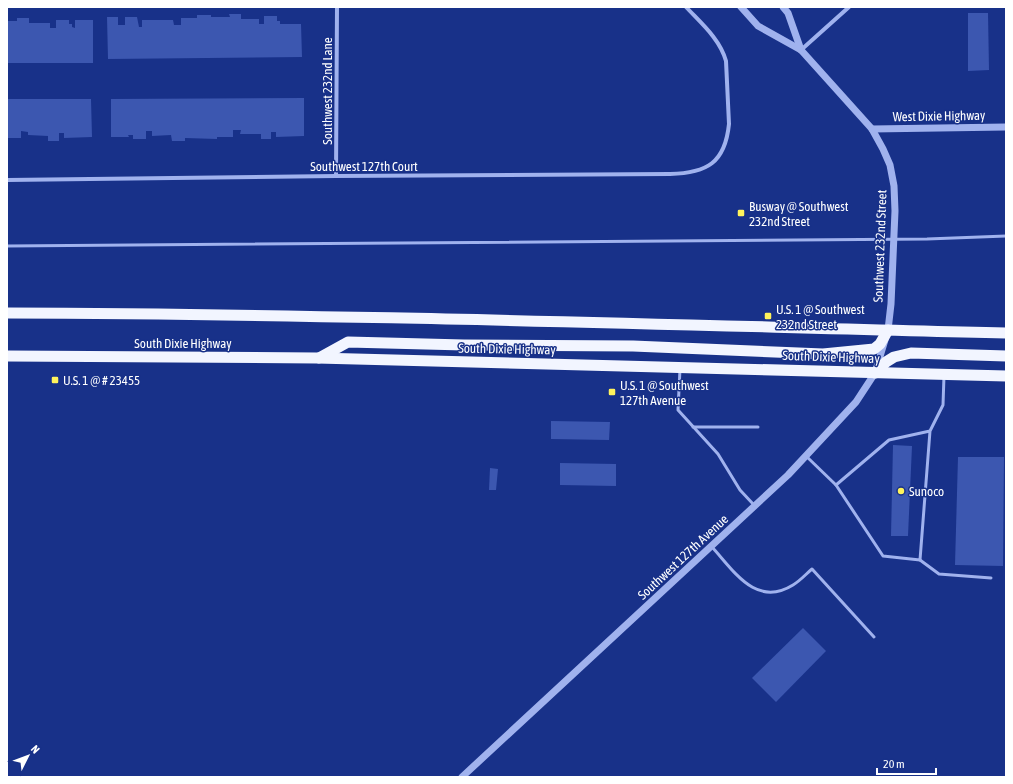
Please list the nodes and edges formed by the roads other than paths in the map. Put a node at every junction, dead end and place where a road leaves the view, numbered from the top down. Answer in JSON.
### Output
{"nodes":[{"id":1,"x":337,"y":7,"type":"edge"},
{"id":2,"x":686,"y":7,"type":"edge"},
{"id":3,"x":741,"y":7,"type":"edge"},
{"id":4,"x":782,"y":7,"type":"edge"},
{"id":5,"x":849,"y":7,"type":"edge"},
{"id":6,"x":801,"y":50,"type":"junction"},
{"id":7,"x":1006,"y":127,"type":"edge"},
{"id":8,"x":872,"y":129,"type":"junction"},
{"id":9,"x":336,"y":176,"type":"junction"},
{"id":10,"x":7,"y":180,"type":"edge"},
{"id":11,"x":1006,"y":236,"type":"edge"},
{"id":12,"x":894,"y":239,"type":"junction"},
{"id":13,"x":7,"y":246,"type":"edge"},
{"id":14,"x":7,"y":314,"type":"edge"},
{"id":15,"x":888,"y":330,"type":"junction"},
{"id":16,"x":1006,"y":333,"type":"edge"},
{"id":17,"x":7,"y":356,"type":"edge"},
{"id":18,"x":1006,"y":356,"type":"edge"},
{"id":19,"x":318,"y":358,"type":"junction"},
{"id":20,"x":680,"y":367,"type":"junction"},
{"id":21,"x":875,"y":373,"type":"junction"},
{"id":22,"x":944,"y":374,"type":"junction"},
{"id":23,"x":1006,"y":376,"type":"edge"},
{"id":24,"x":693,"y":427,"type":"junction"},
{"id":25,"x":758,"y":427,"type":"dead end"},
{"id":26,"x":930,"y":431,"type":"junction"},
{"id":27,"x":806,"y":456,"type":"junction"},
{"id":28,"x":836,"y":485,"type":"junction"},
{"id":29,"x":755,"y":507,"type":"junction"},
{"id":30,"x":712,"y":547,"type":"junction"},
{"id":31,"x":920,"y":560,"type":"junction"},
{"id":32,"x":991,"y":578,"type":"dead end"},
{"id":33,"x":874,"y":637,"type":"dead end"},
{"id":34,"x":462,"y":777,"type":"edge"}],
"edges":[{"from":1,"to":9,"type":"street","name":"Southwest 232nd Lane"},
{"from":2,"to":9,"type":"street","name":"Southwest 127th Court"},
{"from":3,"to":6,"type":"street","name":"Southwest 232nd Street"},
{"from":4,"to":6,"type":"street","name":"Southwest 232nd Street"},
{"from":5,"to":6,"type":"street"},
{"from":6,"to":8,"type":"street","name":"Southwest 232nd Street"},
{"from":7,"to":8,"type":"street","name":"West Dixie Highway"},
{"from":8,"to":12,"type":"street","name":"Southwest 232nd Street"},
{"from":9,"to":10,"type":"street","name":"Southwest 127th Court"},
{"from":11,"to":12,"type":"lane"},
{"from":12,"to":13,"type":"lane"},
{"from":12,"to":15,"type":"street","name":"Southwest 232nd Street"},
{"from":14,"to":15,"type":"highway","name":"South Dixie Highway"},
{"from":15,"to":16,"type":"highway","name":"South Dixie Highway"},
{"from":15,"to":19,"type":"highway"},
{"from":15,"to":21,"type":"street","name":"Southwest 127th Avenue"},
{"from":17,"to":19,"type":"highway","name":"South Dixie Highway"},
{"from":18,"to":21,"type":"highway"},
{"from":19,"to":20,"type":"highway","name":"South Dixie Highway"},
{"from":20,"to":21,"type":"highway","name":"South Dixie Highway"},
{"from":20,"to":24,"type":"lane"},
{"from":21,"to":22,"type":"highway","name":"South Dixie Highway"},
{"from":21,"to":27,"type":"street","name":"Southwest 127th Avenue"},
{"from":22,"to":23,"type":"highway","name":"South Dixie Highway"},
{"from":22,"to":26,"type":"lane"},
{"from":24,"to":25,"type":"lane"},
{"from":24,"to":29,"type":"lane"},
{"from":26,"to":28,"type":"lane"},
{"from":26,"to":31,"type":"lane"},
{"from":27,"to":28,"type":"lane"},
{"from":27,"to":29,"type":"street","name":"Southwest 127th Avenue"},
{"from":28,"to":31,"type":"lane"},
{"from":29,"to":30,"type":"street","name":"Southwest 127th Avenue"},
{"from":30,"to":33,"type":"lane"},
{"from":30,"to":34,"type":"street","name":"Southwest 127th Avenue"},
{"from":31,"to":32,"type":"lane"}]}
